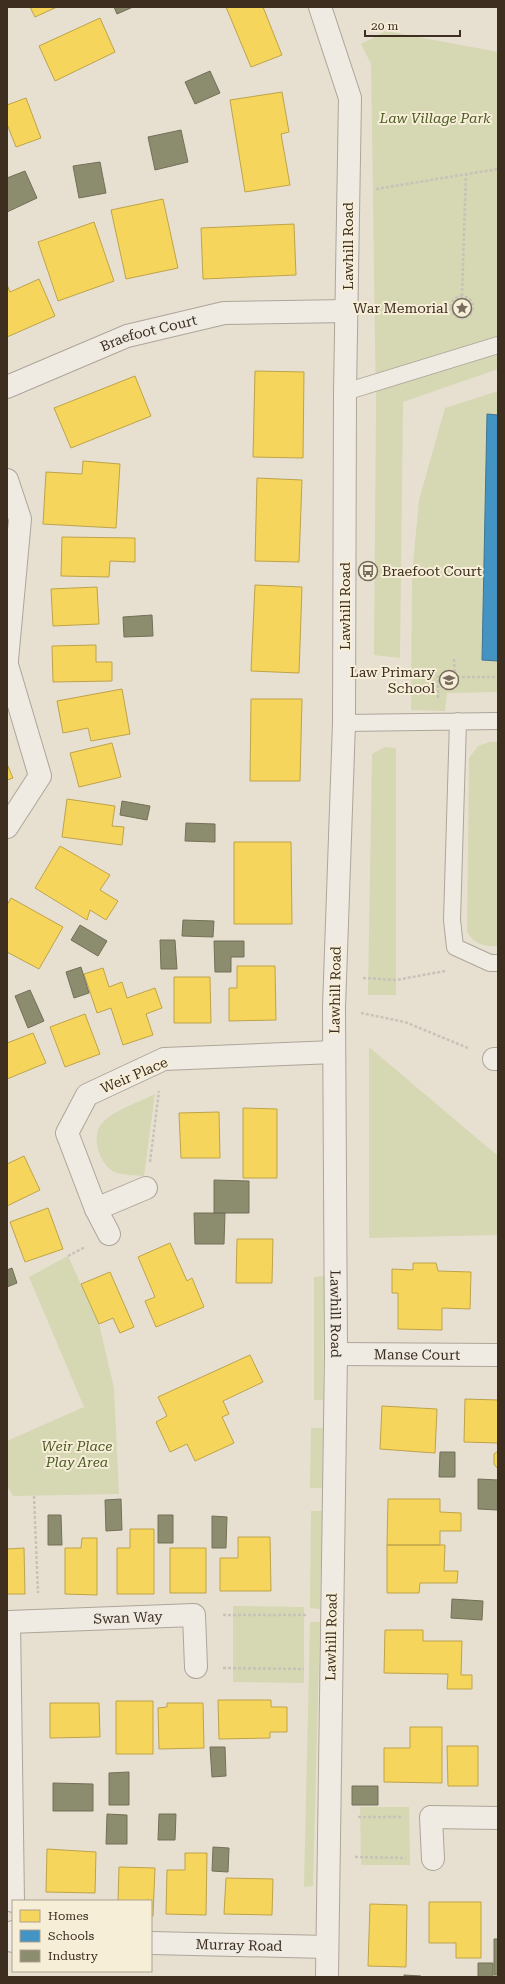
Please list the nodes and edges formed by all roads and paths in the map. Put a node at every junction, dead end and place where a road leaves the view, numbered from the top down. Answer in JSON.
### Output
{"nodes":[{"id":1,"x":320,"y":7,"type":"edge"},
{"id":2,"x":498,"y":169,"type":"edge"},
{"id":3,"x":466,"y":174,"type":"junction"},
{"id":4,"x":348,"y":194,"type":"junction"},
{"id":5,"x":462,"y":296,"type":"junction"},
{"id":6,"x":347,"y":311,"type":"junction"},
{"id":7,"x":498,"y":345,"type":"edge"},
{"id":8,"x":7,"y":387,"type":"edge"},
{"id":9,"x":345,"y":392,"type":"junction"},
{"id":10,"x":7,"y":480,"type":"edge"},
{"id":11,"x":454,"y":659,"type":"dead end"},
{"id":12,"x":7,"y":660,"type":"edge"},
{"id":13,"x":7,"y":665,"type":"edge"},
{"id":14,"x":455,"y":677,"type":"junction"},
{"id":15,"x":498,"y":677,"type":"edge"},
{"id":16,"x":438,"y":704,"type":"dead end"},
{"id":17,"x":458,"y":721,"type":"junction"},
{"id":18,"x":498,"y":721,"type":"edge"},
{"id":19,"x":344,"y":723,"type":"junction"},
{"id":20,"x":7,"y":828,"type":"edge"},
{"id":21,"x":494,"y":963,"type":"edge"},
{"id":22,"x":334,"y":976,"type":"junction"},
{"id":23,"x":334,"y":1008,"type":"junction"},
{"id":24,"x":334,"y":1052,"type":"junction"},
{"id":25,"x":164,"y":1059,"type":"junction"},
{"id":26,"x":496,"y":1059,"type":"edge"},
{"id":27,"x":146,"y":1188,"type":"joint"},
{"id":28,"x":96,"y":1209,"type":"junction"},
{"id":29,"x":109,"y":1234,"type":"dead end"},
{"id":30,"x":336,"y":1354,"type":"junction"},
{"id":31,"x":498,"y":1354,"type":"edge"},
{"id":32,"x":34,"y":1496,"type":"dead end"},
{"id":33,"x":194,"y":1615,"type":"junction"},
{"id":34,"x":331,"y":1616,"type":"junction"},
{"id":35,"x":39,"y":1621,"type":"junction"},
{"id":36,"x":8,"y":1622,"type":"edge"},
{"id":37,"x":196,"y":1667,"type":"joint"},
{"id":38,"x":330,"y":1670,"type":"junction"},
{"id":39,"x":328,"y":1817,"type":"junction"},
{"id":40,"x":431,"y":1817,"type":"junction"},
{"id":41,"x":498,"y":1818,"type":"edge"},
{"id":42,"x":328,"y":1857,"type":"junction"},
{"id":43,"x":433,"y":1859,"type":"joint"},
{"id":44,"x":13,"y":1900,"type":"edge"},
{"id":45,"x":152,"y":1943,"type":"edge"},
{"id":46,"x":327,"y":1947,"type":"junction"},
{"id":47,"x":327,"y":1977,"type":"edge"}],
"edges":[{"from":1,"to":4,"type":"street","name":"Lawhill Road"},
{"from":2,"to":3,"type":"path"},
{"from":3,"to":4,"type":"path"},
{"from":3,"to":5,"type":"path"},
{"from":4,"to":6,"type":"street","name":"Lawhill Road"},
{"from":5,"to":5,"type":"path"},
{"from":6,"to":8,"type":"street","name":"Braefoot Court"},
{"from":6,"to":9,"type":"street","name":"Lawhill Road"},
{"from":7,"to":9,"type":"lane"},
{"from":9,"to":19,"type":"street","name":"Lawhill Road"},
{"from":10,"to":12,"type":"street"},
{"from":11,"to":14,"type":"path"},
{"from":13,"to":20,"type":"street"},
{"from":14,"to":15,"type":"path"},
{"from":14,"to":16,"type":"path"},
{"from":17,"to":18,"type":"lane"},
{"from":17,"to":19,"type":"lane"},
{"from":17,"to":21,"type":"lane"},
{"from":19,"to":22,"type":"street","name":"Lawhill Road"},
{"from":21,"to":22,"type":"path"},
{"from":22,"to":23,"type":"street","name":"Lawhill Road"},
{"from":23,"to":24,"type":"street","name":"Lawhill Road"},
{"from":23,"to":26,"type":"path"},
{"from":24,"to":25,"type":"street","name":"Weir Place"},
{"from":24,"to":30,"type":"street","name":"Lawhill Road"},
{"from":25,"to":27,"type":"path"},
{"from":25,"to":28,"type":"street","name":"Weir Place"},
{"from":27,"to":28,"type":"street"},
{"from":28,"to":29,"type":"street","name":"Weir Place"},
{"from":30,"to":31,"type":"street","name":"Manse Court"},
{"from":30,"to":34,"type":"street","name":"Lawhill Road"},
{"from":32,"to":35,"type":"path"},
{"from":33,"to":34,"type":"path"},
{"from":33,"to":35,"type":"street","name":"Swan Way"},
{"from":33,"to":37,"type":"street"},
{"from":34,"to":38,"type":"street","name":"Lawhill Road"},
{"from":35,"to":36,"type":"street","name":"Swan Way"},
{"from":36,"to":44,"type":"street","name":"Swan Way"},
{"from":37,"to":38,"type":"path"},
{"from":38,"to":39,"type":"street","name":"Lawhill Road"},
{"from":39,"to":40,"type":"path"},
{"from":39,"to":42,"type":"street","name":"Lawhill Road"},
{"from":40,"to":41,"type":"street"},
{"from":40,"to":43,"type":"street"},
{"from":42,"to":43,"type":"path"},
{"from":42,"to":46,"type":"street","name":"Lawhill Road"},
{"from":45,"to":46,"type":"street","name":"Murray Road"},
{"from":46,"to":47,"type":"street","name":"Lawhill Road"}]}
